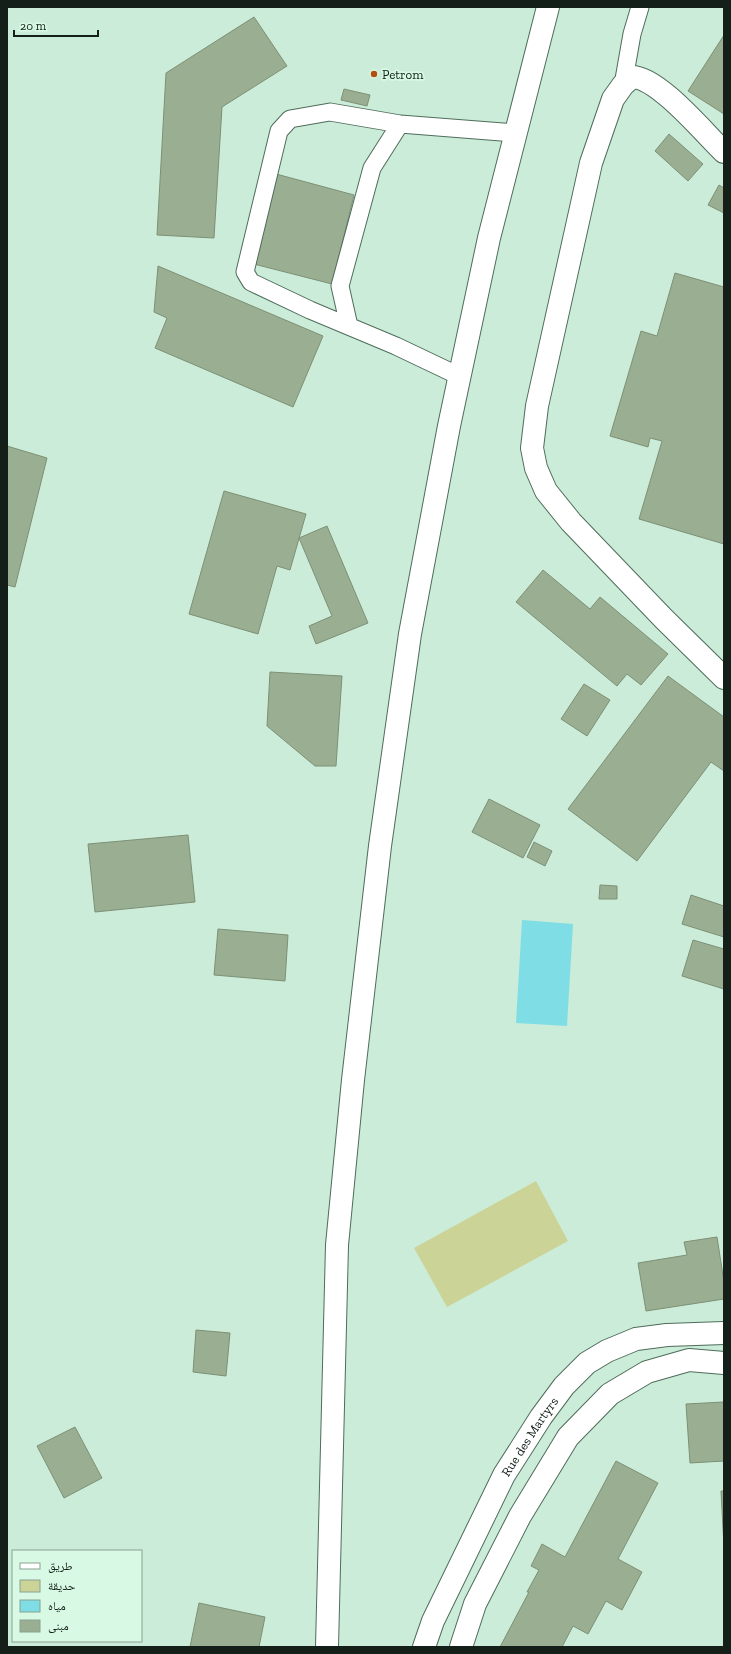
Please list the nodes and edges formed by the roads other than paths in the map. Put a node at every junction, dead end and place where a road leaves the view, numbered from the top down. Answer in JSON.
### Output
{"nodes":[{"id":1,"x":548,"y":7,"type":"edge"},
{"id":2,"x":640,"y":7,"type":"edge"},
{"id":3,"x":623,"y":85,"type":"junction"},
{"id":4,"x":400,"y":124,"type":"junction"},
{"id":5,"x":515,"y":133,"type":"junction"},
{"id":6,"x":724,"y":152,"type":"edge"},
{"id":7,"x":349,"y":326,"type":"junction"},
{"id":8,"x":460,"y":376,"type":"junction"},
{"id":9,"x":724,"y":678,"type":"edge"},
{"id":10,"x":724,"y":1334,"type":"edge"},
{"id":11,"x":724,"y":1363,"type":"edge"},
{"id":12,"x":327,"y":1647,"type":"edge"},
{"id":13,"x":424,"y":1647,"type":"edge"},
{"id":14,"x":461,"y":1647,"type":"edge"}],
"edges":[{"from":1,"to":5,"type":"main road"},
{"from":2,"to":3,"type":"lane"},
{"from":3,"to":6,"type":"main road"},
{"from":3,"to":9,"type":"main road"},
{"from":4,"to":5,"type":"lane"},
{"from":4,"to":7,"type":"lane"},
{"from":4,"to":7,"type":"lane"},
{"from":5,"to":8,"type":"main road"},
{"from":7,"to":8,"type":"lane"},
{"from":8,"to":12,"type":"main road"},
{"from":10,"to":13,"type":"main road","name":"Rue des Martyrs"},
{"from":11,"to":14,"type":"main road"}]}
